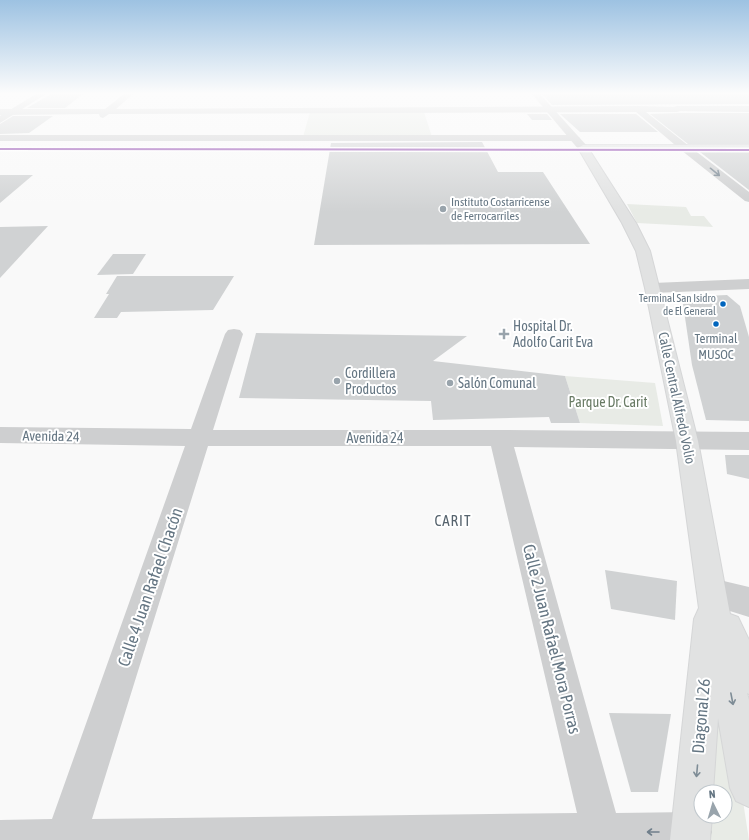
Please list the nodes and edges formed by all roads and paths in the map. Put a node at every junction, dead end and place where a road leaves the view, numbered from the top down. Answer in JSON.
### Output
{"nodes":[{"id":1,"x":81,"y":133,"type":"edge"},
{"id":2,"x":183,"y":133,"type":"edge"},
{"id":3,"x":300,"y":133,"type":"edge"},
{"id":4,"x":442,"y":133,"type":"edge"},
{"id":5,"x":571,"y":133,"type":"edge"},
{"id":6,"x":667,"y":133,"type":"edge"},
{"id":7,"x":0,"y":138,"type":"edge"},
{"id":8,"x":179,"y":138,"type":"junction"},
{"id":9,"x":299,"y":138,"type":"junction"},
{"id":10,"x":444,"y":138,"type":"junction"},
{"id":11,"x":74,"y":139,"type":"junction"},
{"id":12,"x":579,"y":143,"type":"junction"},
{"id":13,"x":685,"y":148,"type":"junction"},
{"id":14,"x":749,"y":148,"type":"edge"},
{"id":15,"x":749,"y":198,"type":"edge"},
{"id":16,"x":749,"y":284,"type":"edge"},
{"id":17,"x":653,"y":288,"type":"junction"},
{"id":18,"x":234,"y":334,"type":"dead end"},
{"id":19,"x":0,"y":436,"type":"edge"},
{"id":20,"x":200,"y":438,"type":"junction"},
{"id":21,"x":500,"y":438,"type":"junction"},
{"id":22,"x":687,"y":441,"type":"junction"},
{"id":23,"x":749,"y":441,"type":"edge"},
{"id":24,"x":711,"y":592,"type":"junction"},
{"id":25,"x":749,"y":602,"type":"edge"},
{"id":26,"x":749,"y":678,"type":"edge"},
{"id":27,"x":749,"y":788,"type":"edge"},
{"id":28,"x":602,"y":836,"type":"edge"},
{"id":29,"x":691,"y":836,"type":"edge"},
{"id":30,"x":0,"y":840,"type":"edge"},
{"id":31,"x":65,"y":840,"type":"edge"}],
"edges":[{"from":1,"to":11,"type":"street"},
{"from":2,"to":8,"type":"street"},
{"from":3,"to":9,"type":"street"},
{"from":4,"to":10,"type":"street"},
{"from":5,"to":12,"type":"street","name":"Calle Central Alfredo Volio"},
{"from":6,"to":13,"type":"street"},
{"from":7,"to":11,"type":"street"},
{"from":8,"to":9,"type":"street"},
{"from":8,"to":11,"type":"street"},
{"from":9,"to":10,"type":"street"},
{"from":10,"to":12,"type":"street"},
{"from":12,"to":13,"type":"main road"},
{"from":12,"to":17,"type":"main road","name":"Calle Central Alfredo Volio"},
{"from":13,"to":14,"type":"main road"},
{"from":13,"to":15,"type":"street","one_way":true},
{"from":16,"to":17,"type":"street"},
{"from":17,"to":22,"type":"main road","name":"Calle Central Alfredo Volio"},
{"from":18,"to":20,"type":"street","name":"Calle 4 Juan Rafael Chacón"},
{"from":19,"to":20,"type":"street","name":"Avenida 24"},
{"from":20,"to":21,"type":"street","name":"Avenida 24"},
{"from":20,"to":31,"type":"street","name":"Calle 4 Juan Rafael Chacón"},
{"from":21,"to":22,"type":"street","name":"Avenida 24"},
{"from":21,"to":28,"type":"street","name":"Calle 2 Juan Rafael Mora Porras"},
{"from":22,"to":23,"type":"street","name":"Avenida 24"},
{"from":22,"to":24,"type":"main road","name":"Calle Central Alfredo Volio"},
{"from":24,"to":25,"type":"street"},
{"from":24,"to":26,"type":"main road","name":"Calle Central Alfredo Volio"},
{"from":24,"to":27,"type":"main road","name":"Calle Central Alfredo Volio","one_way":true},
{"from":24,"to":29,"type":"main road","name":"Diagonal 26","one_way":true},
{"from":29,"to":28,"type":"street","one_way":true},
{"from":28,"to":31,"type":"street"},
{"from":30,"to":31,"type":"street"}]}
